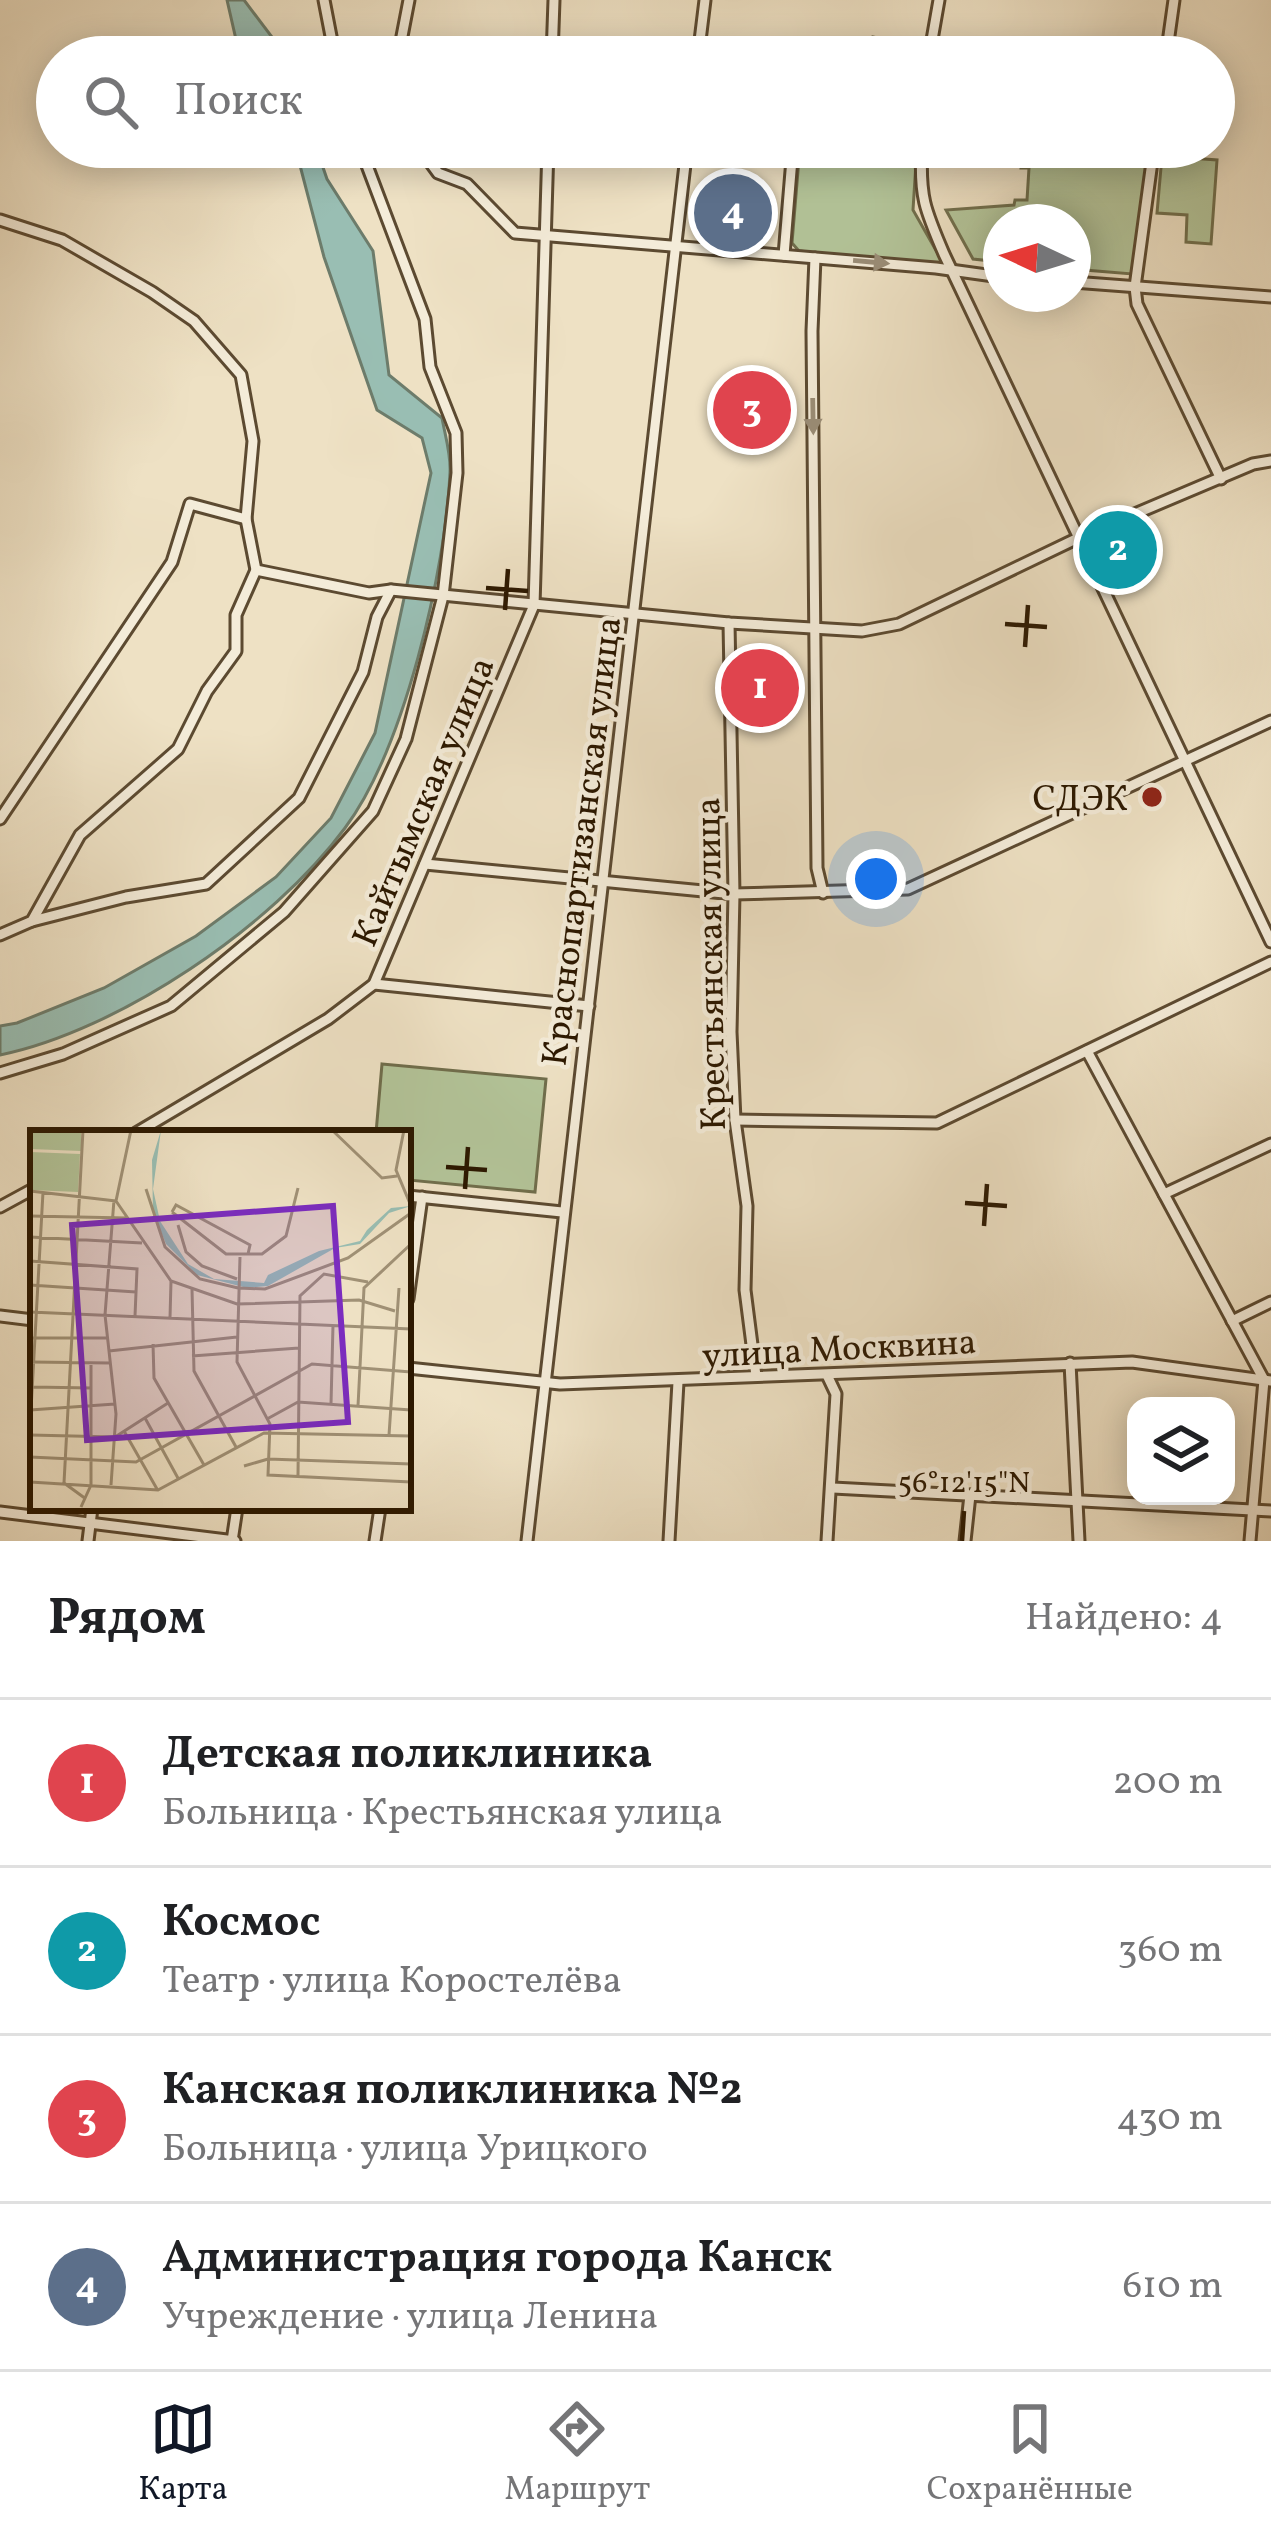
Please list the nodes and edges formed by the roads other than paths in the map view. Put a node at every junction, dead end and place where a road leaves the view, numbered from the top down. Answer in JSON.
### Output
{"nodes":[{"id":1,"x":324,"y":0,"type":"edge"},
{"id":2,"x":410,"y":0,"type":"edge"},
{"id":3,"x":554,"y":0,"type":"edge"},
{"id":4,"x":705,"y":0,"type":"edge"},
{"id":5,"x":939,"y":0,"type":"edge"},
{"id":6,"x":1174,"y":0,"type":"edge"},
{"id":7,"x":331,"y":36,"type":"edge"},
{"id":8,"x":402,"y":36,"type":"edge"},
{"id":9,"x":553,"y":36,"type":"edge"},
{"id":10,"x":700,"y":36,"type":"edge"},
{"id":11,"x":933,"y":36,"type":"edge"},
{"id":12,"x":1169,"y":36,"type":"edge"},
{"id":13,"x":368,"y":168,"type":"edge"},
{"id":14,"x":434,"y":168,"type":"edge"},
{"id":15,"x":547,"y":168,"type":"edge"},
{"id":16,"x":684,"y":168,"type":"edge"},
{"id":17,"x":792,"y":168,"type":"edge"},
{"id":18,"x":922,"y":168,"type":"edge"},
{"id":19,"x":1151,"y":168,"type":"edge"},
{"id":20,"x":0,"y":220,"type":"edge"},
{"id":21,"x":545,"y":235,"type":"junction"},
{"id":22,"x":675,"y":245,"type":"junction"},
{"id":23,"x":784,"y":255,"type":"junction"},
{"id":24,"x":815,"y":258,"type":"junction"},
{"id":25,"x":952,"y":269,"type":"junction"},
{"id":26,"x":983,"y":274,"type":"edge"},
{"id":27,"x":1091,"y":283,"type":"edge"},
{"id":28,"x":1135,"y":287,"type":"junction"},
{"id":29,"x":1271,"y":297,"type":"edge"},
{"id":30,"x":1271,"y":461,"type":"edge"},
{"id":31,"x":1222,"y":479,"type":"junction"},
{"id":32,"x":246,"y":519,"type":"junction"},
{"id":33,"x":1078,"y":538,"type":"junction"},
{"id":34,"x":256,"y":570,"type":"junction"},
{"id":35,"x":391,"y":590,"type":"junction"},
{"id":36,"x":442,"y":596,"type":"junction"},
{"id":37,"x":534,"y":605,"type":"junction"},
{"id":38,"x":634,"y":614,"type":"junction"},
{"id":39,"x":729,"y":622,"type":"junction"},
{"id":40,"x":817,"y":628,"type":"junction"},
{"id":41,"x":1271,"y":721,"type":"edge"},
{"id":42,"x":1185,"y":762,"type":"junction"},
{"id":43,"x":0,"y":819,"type":"edge"},
{"id":44,"x":425,"y":864,"type":"junction"},
{"id":45,"x":604,"y":882,"type":"junction"},
{"id":46,"x":823,"y":893,"type":"junction"},
{"id":47,"x":734,"y":894,"type":"junction"},
{"id":48,"x":32,"y":921,"type":"junction"},
{"id":49,"x":0,"y":935,"type":"edge"},
{"id":50,"x":1271,"y":942,"type":"edge"},
{"id":51,"x":1271,"y":962,"type":"edge"},
{"id":52,"x":374,"y":984,"type":"junction"},
{"id":53,"x":589,"y":1006,"type":"junction"},
{"id":54,"x":1087,"y":1051,"type":"junction"},
{"id":55,"x":0,"y":1073,"type":"edge"},
{"id":56,"x":735,"y":1120,"type":"junction"},
{"id":57,"x":141,"y":1130,"type":"edge"},
{"id":58,"x":1271,"y":1144,"type":"edge"},
{"id":59,"x":30,"y":1191,"type":"edge"},
{"id":60,"x":1164,"y":1195,"type":"junction"},
{"id":61,"x":411,"y":1196,"type":"edge"},
{"id":62,"x":422,"y":1197,"type":"junction"},
{"id":63,"x":0,"y":1207,"type":"edge"},
{"id":64,"x":562,"y":1212,"type":"junction"},
{"id":65,"x":411,"y":1277,"type":"edge"},
{"id":66,"x":1271,"y":1302,"type":"edge"},
{"id":67,"x":0,"y":1316,"type":"edge"},
{"id":68,"x":30,"y":1320,"type":"edge"},
{"id":69,"x":1232,"y":1321,"type":"junction"},
{"id":70,"x":1070,"y":1363,"type":"junction"},
{"id":71,"x":411,"y":1368,"type":"edge"},
{"id":72,"x":827,"y":1375,"type":"junction"},
{"id":73,"x":756,"y":1376,"type":"junction"},
{"id":74,"x":1268,"y":1380,"type":"edge"},
{"id":75,"x":678,"y":1382,"type":"junction"},
{"id":76,"x":544,"y":1384,"type":"junction"},
{"id":77,"x":832,"y":1488,"type":"junction"},
{"id":78,"x":970,"y":1495,"type":"junction"},
{"id":79,"x":1077,"y":1498,"type":"junction"},
{"id":80,"x":1252,"y":1510,"type":"junction"},
{"id":81,"x":92,"y":1511,"type":"edge"},
{"id":82,"x":237,"y":1511,"type":"edge"},
{"id":83,"x":380,"y":1511,"type":"edge"},
{"id":84,"x":1271,"y":1511,"type":"edge"},
{"id":85,"x":0,"y":1512,"type":"edge"},
{"id":86,"x":90,"y":1523,"type":"junction"},
{"id":87,"x":88,"y":1541,"type":"edge"},
{"id":88,"x":233,"y":1541,"type":"edge"},
{"id":89,"x":375,"y":1541,"type":"edge"},
{"id":90,"x":526,"y":1541,"type":"edge"},
{"id":91,"x":669,"y":1541,"type":"edge"},
{"id":92,"x":827,"y":1541,"type":"edge"},
{"id":93,"x":965,"y":1541,"type":"edge"},
{"id":94,"x":1079,"y":1541,"type":"edge"},
{"id":95,"x":1250,"y":1541,"type":"edge"}],
"edges":[{"from":1,"to":7,"type":"street"},
{"from":2,"to":8,"type":"street"},
{"from":3,"to":9,"type":"street"},
{"from":4,"to":10,"type":"street"},
{"from":5,"to":11,"type":"street"},
{"from":6,"to":12,"type":"street"},
{"from":13,"to":36,"type":"street"},
{"from":14,"to":21,"type":"street"},
{"from":15,"to":21,"type":"street","name":"Кайтымская улица"},
{"from":16,"to":22,"type":"street","name":"Краснопартизанская улица"},
{"from":17,"to":23,"type":"street"},
{"from":18,"to":25,"type":"street"},
{"from":19,"to":28,"type":"street"},
{"from":20,"to":32,"type":"street"},
{"from":21,"to":22,"type":"street"},
{"from":21,"to":37,"type":"street","name":"Кайтымская улица"},
{"from":22,"to":23,"type":"street"},
{"from":22,"to":38,"type":"street","name":"Краснопартизанская улица"},
{"from":23,"to":24,"type":"street"},
{"from":24,"to":25,"type":"street","one_way":true},
{"from":24,"to":40,"type":"street","one_way":true},
{"from":25,"to":26,"type":"street"},
{"from":25,"to":33,"type":"street"},
{"from":27,"to":28,"type":"street"},
{"from":28,"to":29,"type":"street"},
{"from":28,"to":31,"type":"street"},
{"from":30,"to":31,"type":"street"},
{"from":31,"to":33,"type":"street"},
{"from":32,"to":34,"type":"street"},
{"from":32,"to":43,"type":"street"},
{"from":33,"to":40,"type":"street"},
{"from":33,"to":42,"type":"street"},
{"from":34,"to":35,"type":"street"},
{"from":34,"to":48,"type":"street"},
{"from":35,"to":36,"type":"street"},
{"from":35,"to":48,"type":"street"},
{"from":36,"to":37,"type":"street"},
{"from":36,"to":55,"type":"street"},
{"from":37,"to":38,"type":"street"},
{"from":37,"to":44,"type":"street","name":"Кайтымская улица"},
{"from":38,"to":39,"type":"street"},
{"from":38,"to":45,"type":"street","name":"Краснопартизанская улица"},
{"from":39,"to":40,"type":"street"},
{"from":39,"to":47,"type":"street","name":"Крестьянская улица"},
{"from":40,"to":46,"type":"street"},
{"from":41,"to":42,"type":"street"},
{"from":42,"to":46,"type":"street"},
{"from":42,"to":50,"type":"street"},
{"from":44,"to":45,"type":"street"},
{"from":44,"to":52,"type":"street","name":"Кайтымская улица"},
{"from":45,"to":47,"type":"street"},
{"from":45,"to":53,"type":"street","name":"Краснопартизанская улица"},
{"from":46,"to":47,"type":"street"},
{"from":47,"to":56,"type":"street","name":"Крестьянская улица"},
{"from":48,"to":49,"type":"street"},
{"from":51,"to":54,"type":"street"},
{"from":52,"to":53,"type":"street"},
{"from":52,"to":57,"type":"street","name":"Кайтымская улица"},
{"from":53,"to":64,"type":"street","name":"Краснопартизанская улица"},
{"from":54,"to":56,"type":"street"},
{"from":54,"to":60,"type":"street"},
{"from":56,"to":73,"type":"street","name":"Крестьянская улица"},
{"from":58,"to":60,"type":"street"},
{"from":59,"to":63,"type":"street"},
{"from":60,"to":69,"type":"street"},
{"from":61,"to":62,"type":"street"},
{"from":62,"to":64,"type":"street"},
{"from":62,"to":65,"type":"street"},
{"from":64,"to":76,"type":"street","name":"Краснопартизанская улица"},
{"from":66,"to":69,"type":"street"},
{"from":67,"to":68,"type":"street"},
{"from":69,"to":74,"type":"street"},
{"from":70,"to":72,"type":"street","name":"улица Москвина"},
{"from":70,"to":74,"type":"street","name":"улица Москвина"},
{"from":70,"to":79,"type":"street"},
{"from":71,"to":76,"type":"street","name":"улица Москвина"},
{"from":72,"to":73,"type":"street","name":"улица Москвина"},
{"from":72,"to":77,"type":"street"},
{"from":73,"to":75,"type":"street","name":"улица Москвина"},
{"from":74,"to":80,"type":"street"},
{"from":75,"to":76,"type":"street","name":"улица Москвина"},
{"from":75,"to":91,"type":"street"},
{"from":76,"to":90,"type":"street","name":"Краснопартизанская улица"},
{"from":77,"to":78,"type":"street"},
{"from":77,"to":92,"type":"street"},
{"from":78,"to":79,"type":"street"},
{"from":78,"to":93,"type":"street"},
{"from":79,"to":80,"type":"street"},
{"from":79,"to":94,"type":"street"},
{"from":80,"to":84,"type":"street"},
{"from":80,"to":95,"type":"street"},
{"from":81,"to":86,"type":"street"},
{"from":82,"to":88,"type":"street"},
{"from":83,"to":89,"type":"street"},
{"from":85,"to":86,"type":"street"},
{"from":86,"to":87,"type":"street"},
{"from":86,"to":88,"type":"street"}]}
